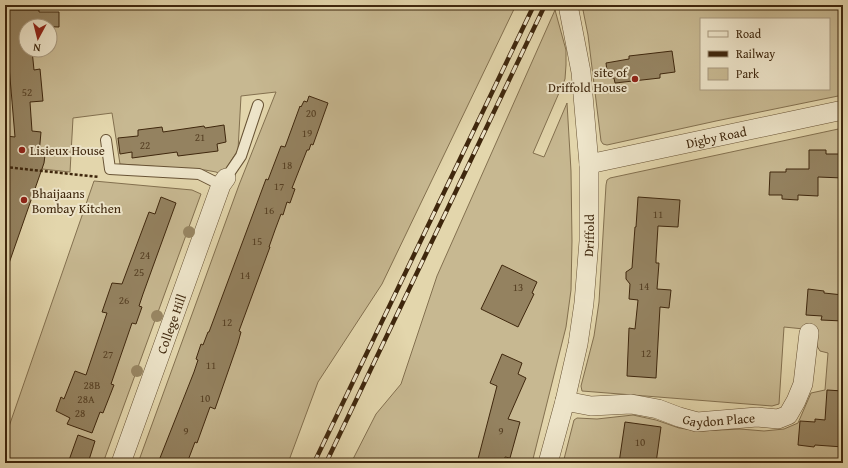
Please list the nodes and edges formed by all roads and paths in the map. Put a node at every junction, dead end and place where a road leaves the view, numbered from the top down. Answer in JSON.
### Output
{"nodes":[{"id":1,"x":568,"y":5,"type":"edge"},
{"id":2,"x":258,"y":105,"type":"dead end"},
{"id":3,"x":843,"y":110,"type":"edge"},
{"id":4,"x":106,"y":140,"type":"dead end"},
{"id":5,"x":589,"y":164,"type":"junction"},
{"id":6,"x":224,"y":181,"type":"junction"},
{"id":7,"x":809,"y":333,"type":"dead end"},
{"id":8,"x":565,"y":401,"type":"junction"},
{"id":9,"x":121,"y":463,"type":"edge"},
{"id":10,"x":548,"y":463,"type":"edge"}],
"edges":[{"from":1,"to":5,"type":"street","name":"Driffold"},
{"from":2,"to":6,"type":"lane","name":"College Hill"},
{"from":3,"to":5,"type":"street","name":"Digby Road"},
{"from":4,"to":6,"type":"lane"},
{"from":5,"to":8,"type":"street","name":"Driffold"},
{"from":6,"to":9,"type":"street","name":"College Hill"},
{"from":7,"to":8,"type":"street","name":"Gaydon Place"},
{"from":8,"to":10,"type":"street","name":"Driffold"}]}
